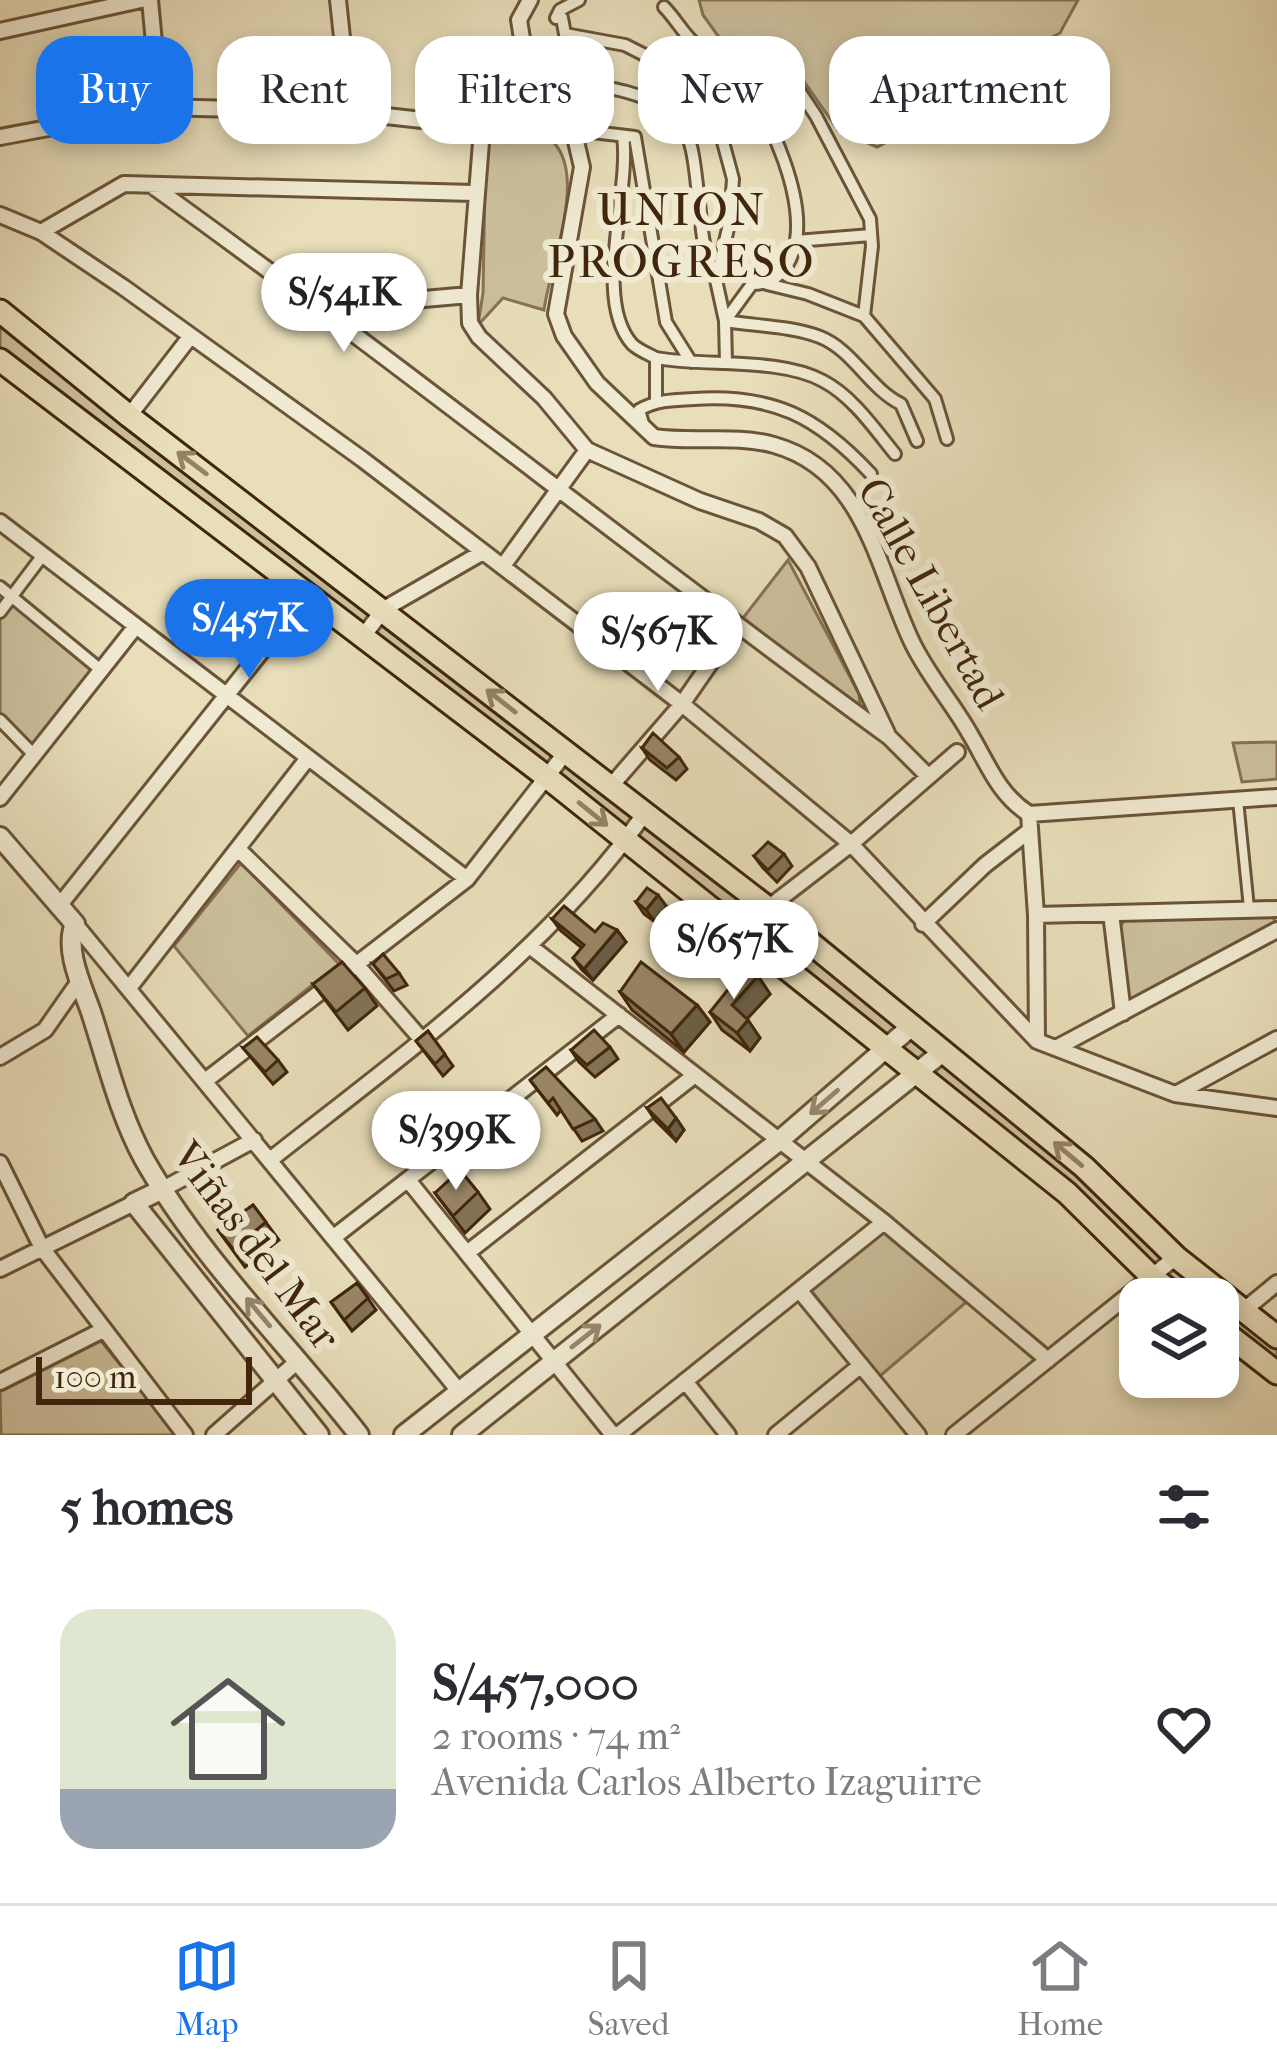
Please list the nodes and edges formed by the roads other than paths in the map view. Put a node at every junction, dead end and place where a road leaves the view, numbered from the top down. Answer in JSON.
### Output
{"nodes":[{"id":1,"x":52,"y":0,"type":"edge"},
{"id":2,"x":146,"y":0,"type":"edge"},
{"id":3,"x":338,"y":0,"type":"edge"},
{"id":4,"x":530,"y":0,"type":"edge"},
{"id":5,"x":579,"y":0,"type":"edge"},
{"id":6,"x":664,"y":7,"type":"dead end"},
{"id":7,"x":63,"y":16,"type":"junction"},
{"id":8,"x":0,"y":31,"type":"edge"},
{"id":9,"x":151,"y":36,"type":"edge"},
{"id":10,"x":342,"y":36,"type":"edge"},
{"id":11,"x":522,"y":36,"type":"edge"},
{"id":12,"x":688,"y":36,"type":"edge"},
{"id":13,"x":614,"y":89,"type":"edge"},
{"id":14,"x":805,"y":100,"type":"edge"},
{"id":15,"x":36,"y":130,"type":"edge"},
{"id":16,"x":614,"y":135,"type":"edge"},
{"id":17,"x":623,"y":136,"type":"junction"},
{"id":18,"x":0,"y":137,"type":"edge"},
{"id":19,"x":480,"y":144,"type":"edge"},
{"id":20,"x":576,"y":144,"type":"edge"},
{"id":21,"x":774,"y":144,"type":"edge"},
{"id":22,"x":154,"y":188,"type":"junction"},
{"id":23,"x":475,"y":194,"type":"junction"},
{"id":24,"x":0,"y":215,"type":"edge"},
{"id":25,"x":41,"y":232,"type":"junction"},
{"id":26,"x":871,"y":235,"type":"junction"},
{"id":27,"x":796,"y":241,"type":"junction"},
{"id":28,"x":716,"y":280,"type":"junction"},
{"id":29,"x":767,"y":284,"type":"junction"},
{"id":30,"x":469,"y":295,"type":"junction"},
{"id":31,"x":322,"y":308,"type":"junction"},
{"id":32,"x":0,"y":311,"type":"edge"},
{"id":33,"x":864,"y":316,"type":"junction"},
{"id":34,"x":725,"y":321,"type":"junction"},
{"id":35,"x":190,"y":337,"type":"junction"},
{"id":36,"x":656,"y":358,"type":"junction"},
{"id":37,"x":691,"y":362,"type":"junction"},
{"id":38,"x":726,"y":363,"type":"junction"},
{"id":39,"x":4,"y":372,"type":"edge"},
{"id":40,"x":656,"y":401,"type":"junction"},
{"id":41,"x":129,"y":416,"type":"junction"},
{"id":42,"x":645,"y":430,"type":"junction"},
{"id":43,"x":947,"y":440,"type":"dead end"},
{"id":44,"x":917,"y":441,"type":"dead end"},
{"id":45,"x":587,"y":450,"type":"junction"},
{"id":46,"x":895,"y":454,"type":"dead end"},
{"id":47,"x":871,"y":474,"type":"dead end"},
{"id":48,"x":558,"y":492,"type":"junction"},
{"id":49,"x":0,"y":522,"type":"edge"},
{"id":50,"x":483,"y":552,"type":"junction"},
{"id":51,"x":43,"y":555,"type":"junction"},
{"id":52,"x":503,"y":566,"type":"junction"},
{"id":53,"x":0,"y":587,"type":"edge"},
{"id":54,"x":308,"y":593,"type":"junction"},
{"id":55,"x":11,"y":597,"type":"junction"},
{"id":56,"x":384,"y":609,"type":"junction"},
{"id":57,"x":0,"y":612,"type":"edge"},
{"id":58,"x":136,"y":626,"type":"junction"},
{"id":59,"x":736,"y":626,"type":"junction"},
{"id":60,"x":364,"y":635,"type":"junction"},
{"id":61,"x":101,"y":670,"type":"junction"},
{"id":62,"x":225,"y":694,"type":"junction"},
{"id":63,"x":682,"y":704,"type":"junction"},
{"id":64,"x":0,"y":720,"type":"edge"},
{"id":65,"x":889,"y":737,"type":"junction"},
{"id":66,"x":566,"y":752,"type":"junction"},
{"id":67,"x":957,"y":752,"type":"dead end"},
{"id":68,"x":34,"y":756,"type":"junction"},
{"id":69,"x":308,"y":758,"type":"junction"},
{"id":70,"x":928,"y":776,"type":"junction"},
{"id":71,"x":548,"y":778,"type":"junction"},
{"id":72,"x":610,"y":785,"type":"junction"},
{"id":73,"x":1277,"y":797,"type":"edge"},
{"id":74,"x":0,"y":798,"type":"edge"},
{"id":75,"x":1238,"y":800,"type":"junction"},
{"id":76,"x":645,"y":813,"type":"junction"},
{"id":77,"x":1029,"y":814,"type":"junction"},
{"id":78,"x":1029,"y":831,"type":"junction"},
{"id":79,"x":0,"y":837,"type":"edge"},
{"id":80,"x":626,"y":840,"type":"junction"},
{"id":81,"x":851,"y":844,"type":"junction"},
{"id":82,"x":238,"y":849,"type":"junction"},
{"id":83,"x":467,"y":879,"type":"junction"},
{"id":84,"x":59,"y":906,"type":"junction"},
{"id":85,"x":768,"y":908,"type":"junction"},
{"id":86,"x":1277,"y":909,"type":"edge"},
{"id":87,"x":1250,"y":910,"type":"junction"},
{"id":88,"x":1112,"y":913,"type":"junction"},
{"id":89,"x":1036,"y":915,"type":"junction"},
{"id":90,"x":923,"y":923,"type":"junction"},
{"id":91,"x":75,"y":924,"type":"junction"},
{"id":92,"x":1277,"y":931,"type":"edge"},
{"id":93,"x":531,"y":947,"type":"junction"},
{"id":94,"x":355,"y":963,"type":"junction"},
{"id":95,"x":80,"y":980,"type":"junction"},
{"id":96,"x":129,"y":988,"type":"junction"},
{"id":97,"x":1123,"y":1013,"type":"junction"},
{"id":98,"x":619,"y":1015,"type":"junction"},
{"id":99,"x":913,"y":1025,"type":"junction"},
{"id":100,"x":1277,"y":1039,"type":"edge"},
{"id":101,"x":422,"y":1040,"type":"junction"},
{"id":102,"x":1037,"y":1041,"type":"junction"},
{"id":103,"x":887,"y":1048,"type":"junction"},
{"id":104,"x":1056,"y":1048,"type":"junction"},
{"id":105,"x":944,"y":1051,"type":"junction"},
{"id":106,"x":0,"y":1057,"type":"edge"},
{"id":107,"x":918,"y":1072,"type":"junction"},
{"id":108,"x":695,"y":1075,"type":"junction"},
{"id":109,"x":205,"y":1081,"type":"junction"},
{"id":110,"x":1175,"y":1094,"type":"junction"},
{"id":111,"x":1277,"y":1108,"type":"edge"},
{"id":112,"x":254,"y":1140,"type":"junction"},
{"id":113,"x":780,"y":1140,"type":"junction"},
{"id":114,"x":270,"y":1160,"type":"junction"},
{"id":115,"x":807,"y":1161,"type":"junction"},
{"id":116,"x":1,"y":1168,"type":"edge"},
{"id":117,"x":407,"y":1180,"type":"junction"},
{"id":118,"x":163,"y":1189,"type":"junction"},
{"id":119,"x":134,"y":1203,"type":"junction"},
{"id":120,"x":884,"y":1222,"type":"junction"},
{"id":121,"x":334,"y":1237,"type":"junction"},
{"id":122,"x":42,"y":1248,"type":"junction"},
{"id":123,"x":467,"y":1253,"type":"junction"},
{"id":124,"x":1176,"y":1257,"type":"junction"},
{"id":125,"x":0,"y":1269,"type":"edge"},
{"id":126,"x":1153,"y":1278,"type":"joint"},
{"id":127,"x":1277,"y":1283,"type":"edge"},
{"id":128,"x":800,"y":1291,"type":"junction"},
{"id":129,"x":1119,"y":1305,"type":"edge"},
{"id":130,"x":1243,"y":1311,"type":"junction"},
{"id":131,"x":103,"y":1330,"type":"junction"},
{"id":132,"x":531,"y":1334,"type":"junction"},
{"id":133,"x":1277,"y":1337,"type":"edge"},
{"id":134,"x":1239,"y":1343,"type":"edge"},
{"id":135,"x":299,"y":1360,"type":"junction"},
{"id":136,"x":1048,"y":1360,"type":"junction"},
{"id":137,"x":554,"y":1361,"type":"junction"},
{"id":138,"x":861,"y":1365,"type":"junction"},
{"id":139,"x":1277,"y":1373,"type":"edge"},
{"id":140,"x":275,"y":1381,"type":"junction"},
{"id":141,"x":685,"y":1381,"type":"junction"},
{"id":142,"x":0,"y":1382,"type":"edge"},
{"id":143,"x":459,"y":1391,"type":"junction"},
{"id":144,"x":185,"y":1435,"type":"edge"},
{"id":145,"x":214,"y":1435,"type":"edge"},
{"id":146,"x":320,"y":1435,"type":"edge"},
{"id":147,"x":358,"y":1435,"type":"edge"},
{"id":148,"x":404,"y":1435,"type":"edge"},
{"id":149,"x":461,"y":1435,"type":"edge"},
{"id":150,"x":615,"y":1435,"type":"edge"},
{"id":151,"x":728,"y":1435,"type":"edge"},
{"id":152,"x":776,"y":1435,"type":"edge"},
{"id":153,"x":918,"y":1435,"type":"edge"},
{"id":154,"x":955,"y":1435,"type":"edge"}],
"edges":[{"from":1,"to":7,"type":"street"},
{"from":2,"to":7,"type":"street"},
{"from":2,"to":9,"type":"street"},
{"from":3,"to":10,"type":"street"},
{"from":4,"to":11,"type":"street"},
{"from":5,"to":28,"type":"street"},
{"from":6,"to":12,"type":"street"},
{"from":7,"to":8,"type":"street"},
{"from":13,"to":28,"type":"street"},
{"from":14,"to":26,"type":"street"},
{"from":15,"to":18,"type":"street"},
{"from":16,"to":17,"type":"street"},
{"from":17,"to":36,"type":"street"},
{"from":17,"to":37,"type":"street"},
{"from":19,"to":23,"type":"street"},
{"from":20,"to":42,"type":"street"},
{"from":21,"to":27,"type":"street"},
{"from":22,"to":23,"type":"street"},
{"from":22,"to":25,"type":"street"},
{"from":22,"to":31,"type":"street"},
{"from":23,"to":30,"type":"street"},
{"from":24,"to":25,"type":"street"},
{"from":25,"to":35,"type":"street"},
{"from":26,"to":27,"type":"street"},
{"from":26,"to":33,"type":"street"},
{"from":27,"to":29,"type":"street"},
{"from":28,"to":34,"type":"street"},
{"from":29,"to":33,"type":"street"},
{"from":29,"to":34,"type":"street"},
{"from":30,"to":31,"type":"street"},
{"from":30,"to":45,"type":"street"},
{"from":31,"to":48,"type":"street"},
{"from":32,"to":41,"type":"main road"},
{"from":33,"to":43,"type":"street"},
{"from":34,"to":38,"type":"street"},
{"from":34,"to":44,"type":"street"},
{"from":35,"to":41,"type":"street"},
{"from":35,"to":50,"type":"street"},
{"from":36,"to":37,"type":"street"},
{"from":36,"to":40,"type":"street"},
{"from":37,"to":38,"type":"street"},
{"from":38,"to":46,"type":"street"},
{"from":39,"to":54,"type":"main road"},
{"from":40,"to":42,"type":"street"},
{"from":40,"to":47,"type":"street"},
{"from":56,"to":41,"type":"main road","one_way":true},
{"from":42,"to":77,"type":"street","name":"Calle Libertad"},
{"from":45,"to":48,"type":"street"},
{"from":45,"to":65,"type":"street"},
{"from":48,"to":52,"type":"street"},
{"from":48,"to":59,"type":"street"},
{"from":49,"to":51,"type":"street"},
{"from":50,"to":52,"type":"street"},
{"from":50,"to":56,"type":"street"},
{"from":51,"to":55,"type":"street"},
{"from":51,"to":58,"type":"street"},
{"from":52,"to":63,"type":"street"},
{"from":53,"to":55,"type":"street"},
{"from":54,"to":60,"type":"main road"},
{"from":54,"to":62,"type":"street"},
{"from":55,"to":57,"type":"street"},
{"from":55,"to":61,"type":"street"},
{"from":56,"to":60,"type":"street"},
{"from":66,"to":56,"type":"main road","one_way":true},
{"from":58,"to":61,"type":"street"},
{"from":58,"to":62,"type":"street"},
{"from":59,"to":63,"type":"street"},
{"from":59,"to":65,"type":"street"},
{"from":60,"to":71,"type":"main road"},
{"from":61,"to":68,"type":"street"},
{"from":62,"to":69,"type":"street"},
{"from":62,"to":84,"type":"street"},
{"from":63,"to":72,"type":"street"},
{"from":63,"to":81,"type":"street"},
{"from":64,"to":68,"type":"street"},
{"from":65,"to":70,"type":"street"},
{"from":66,"to":71,"type":"street"},
{"from":66,"to":72,"type":"main road"},
{"from":67,"to":70,"type":"street"},
{"from":68,"to":74,"type":"street"},
{"from":69,"to":82,"type":"street"},
{"from":69,"to":83,"type":"street"},
{"from":70,"to":81,"type":"street"},
{"from":71,"to":80,"type":"main road","one_way":true},
{"from":71,"to":83,"type":"street"},
{"from":72,"to":76,"type":"main road"},
{"from":73,"to":75,"type":"street"},
{"from":75,"to":77,"type":"street"},
{"from":75,"to":87,"type":"lane"},
{"from":76,"to":80,"type":"street"},
{"from":76,"to":85,"type":"main road"},
{"from":77,"to":78,"type":"street"},
{"from":78,"to":89,"type":"street"},
{"from":78,"to":90,"type":"street"},
{"from":79,"to":84,"type":"street"},
{"from":80,"to":93,"type":"street"},
{"from":80,"to":103,"type":"main road"},
{"from":81,"to":85,"type":"street"},
{"from":81,"to":90,"type":"street"},
{"from":82,"to":94,"type":"street"},
{"from":82,"to":96,"type":"street"},
{"from":83,"to":94,"type":"street"},
{"from":84,"to":91,"type":"street"},
{"from":85,"to":99,"type":"main road"},
{"from":86,"to":87,"type":"street"},
{"from":87,"to":88,"type":"street"},
{"from":88,"to":89,"type":"street"},
{"from":88,"to":97,"type":"street"},
{"from":89,"to":102,"type":"street"},
{"from":90,"to":102,"type":"street"},
{"from":91,"to":95,"type":"street","name":"Viñas del Mar"},
{"from":91,"to":96,"type":"street"},
{"from":92,"to":97,"type":"street"},
{"from":93,"to":98,"type":"street"},
{"from":93,"to":101,"type":"street"},
{"from":94,"to":101,"type":"street"},
{"from":94,"to":109,"type":"street"},
{"from":95,"to":106,"type":"street"},
{"from":95,"to":118,"type":"street","name":"Viñas del Mar"},
{"from":96,"to":109,"type":"street"},
{"from":97,"to":104,"type":"street"},
{"from":98,"to":108,"type":"street"},
{"from":98,"to":117,"type":"street"},
{"from":99,"to":103,"type":"street"},
{"from":99,"to":105,"type":"main road"},
{"from":100,"to":110,"type":"street"},
{"from":101,"to":114,"type":"street"},
{"from":102,"to":104,"type":"street"},
{"from":103,"to":107,"type":"main road"},
{"from":103,"to":113,"type":"street","one_way":true},
{"from":104,"to":110,"type":"street"},
{"from":105,"to":107,"type":"street"},
{"from":124,"to":105,"type":"main road","one_way":true},
{"from":107,"to":115,"type":"street"},
{"from":107,"to":126,"type":"main road"},
{"from":108,"to":113,"type":"street"},
{"from":108,"to":123,"type":"street"},
{"from":109,"to":112,"type":"street"},
{"from":110,"to":111,"type":"street"},
{"from":112,"to":114,"type":"street"},
{"from":112,"to":118,"type":"street"},
{"from":113,"to":115,"type":"street"},
{"from":113,"to":132,"type":"street"},
{"from":114,"to":121,"type":"street"},
{"from":115,"to":120,"type":"street"},
{"from":137,"to":115,"type":"street","one_way":true},
{"from":116,"to":122,"type":"street"},
{"from":117,"to":121,"type":"street"},
{"from":117,"to":123,"type":"street"},
{"from":118,"to":119,"type":"street"},
{"from":135,"to":118,"type":"street","name":"Viñas del Mar","one_way":true},
{"from":119,"to":122,"type":"street"},
{"from":119,"to":140,"type":"street","name":"Viñas del Mar"},
{"from":120,"to":128,"type":"street"},
{"from":120,"to":136,"type":"street"},
{"from":121,"to":143,"type":"street"},
{"from":122,"to":125,"type":"street"},
{"from":122,"to":131,"type":"street"},
{"from":123,"to":132,"type":"street"},
{"from":124,"to":126,"type":"street"},
{"from":124,"to":130,"type":"main road"},
{"from":127,"to":130,"type":"street"},
{"from":128,"to":138,"type":"street"},
{"from":128,"to":141,"type":"street"},
{"from":129,"to":136,"type":"street"},
{"from":130,"to":133,"type":"main road"},
{"from":131,"to":142,"type":"street"},
{"from":131,"to":144,"type":"street"},
{"from":132,"to":137,"type":"street"},
{"from":132,"to":143,"type":"street"},
{"from":134,"to":139,"type":"main road"},
{"from":135,"to":140,"type":"street"},
{"from":135,"to":147,"type":"street","name":"Viñas del Mar"},
{"from":136,"to":154,"type":"street"},
{"from":137,"to":149,"type":"street"},
{"from":137,"to":150,"type":"street"},
{"from":138,"to":152,"type":"street"},
{"from":138,"to":153,"type":"street"},
{"from":140,"to":145,"type":"street"},
{"from":140,"to":146,"type":"street","name":"Viñas del Mar"},
{"from":141,"to":150,"type":"street"},
{"from":141,"to":151,"type":"street"},
{"from":143,"to":148,"type":"street"}]}
